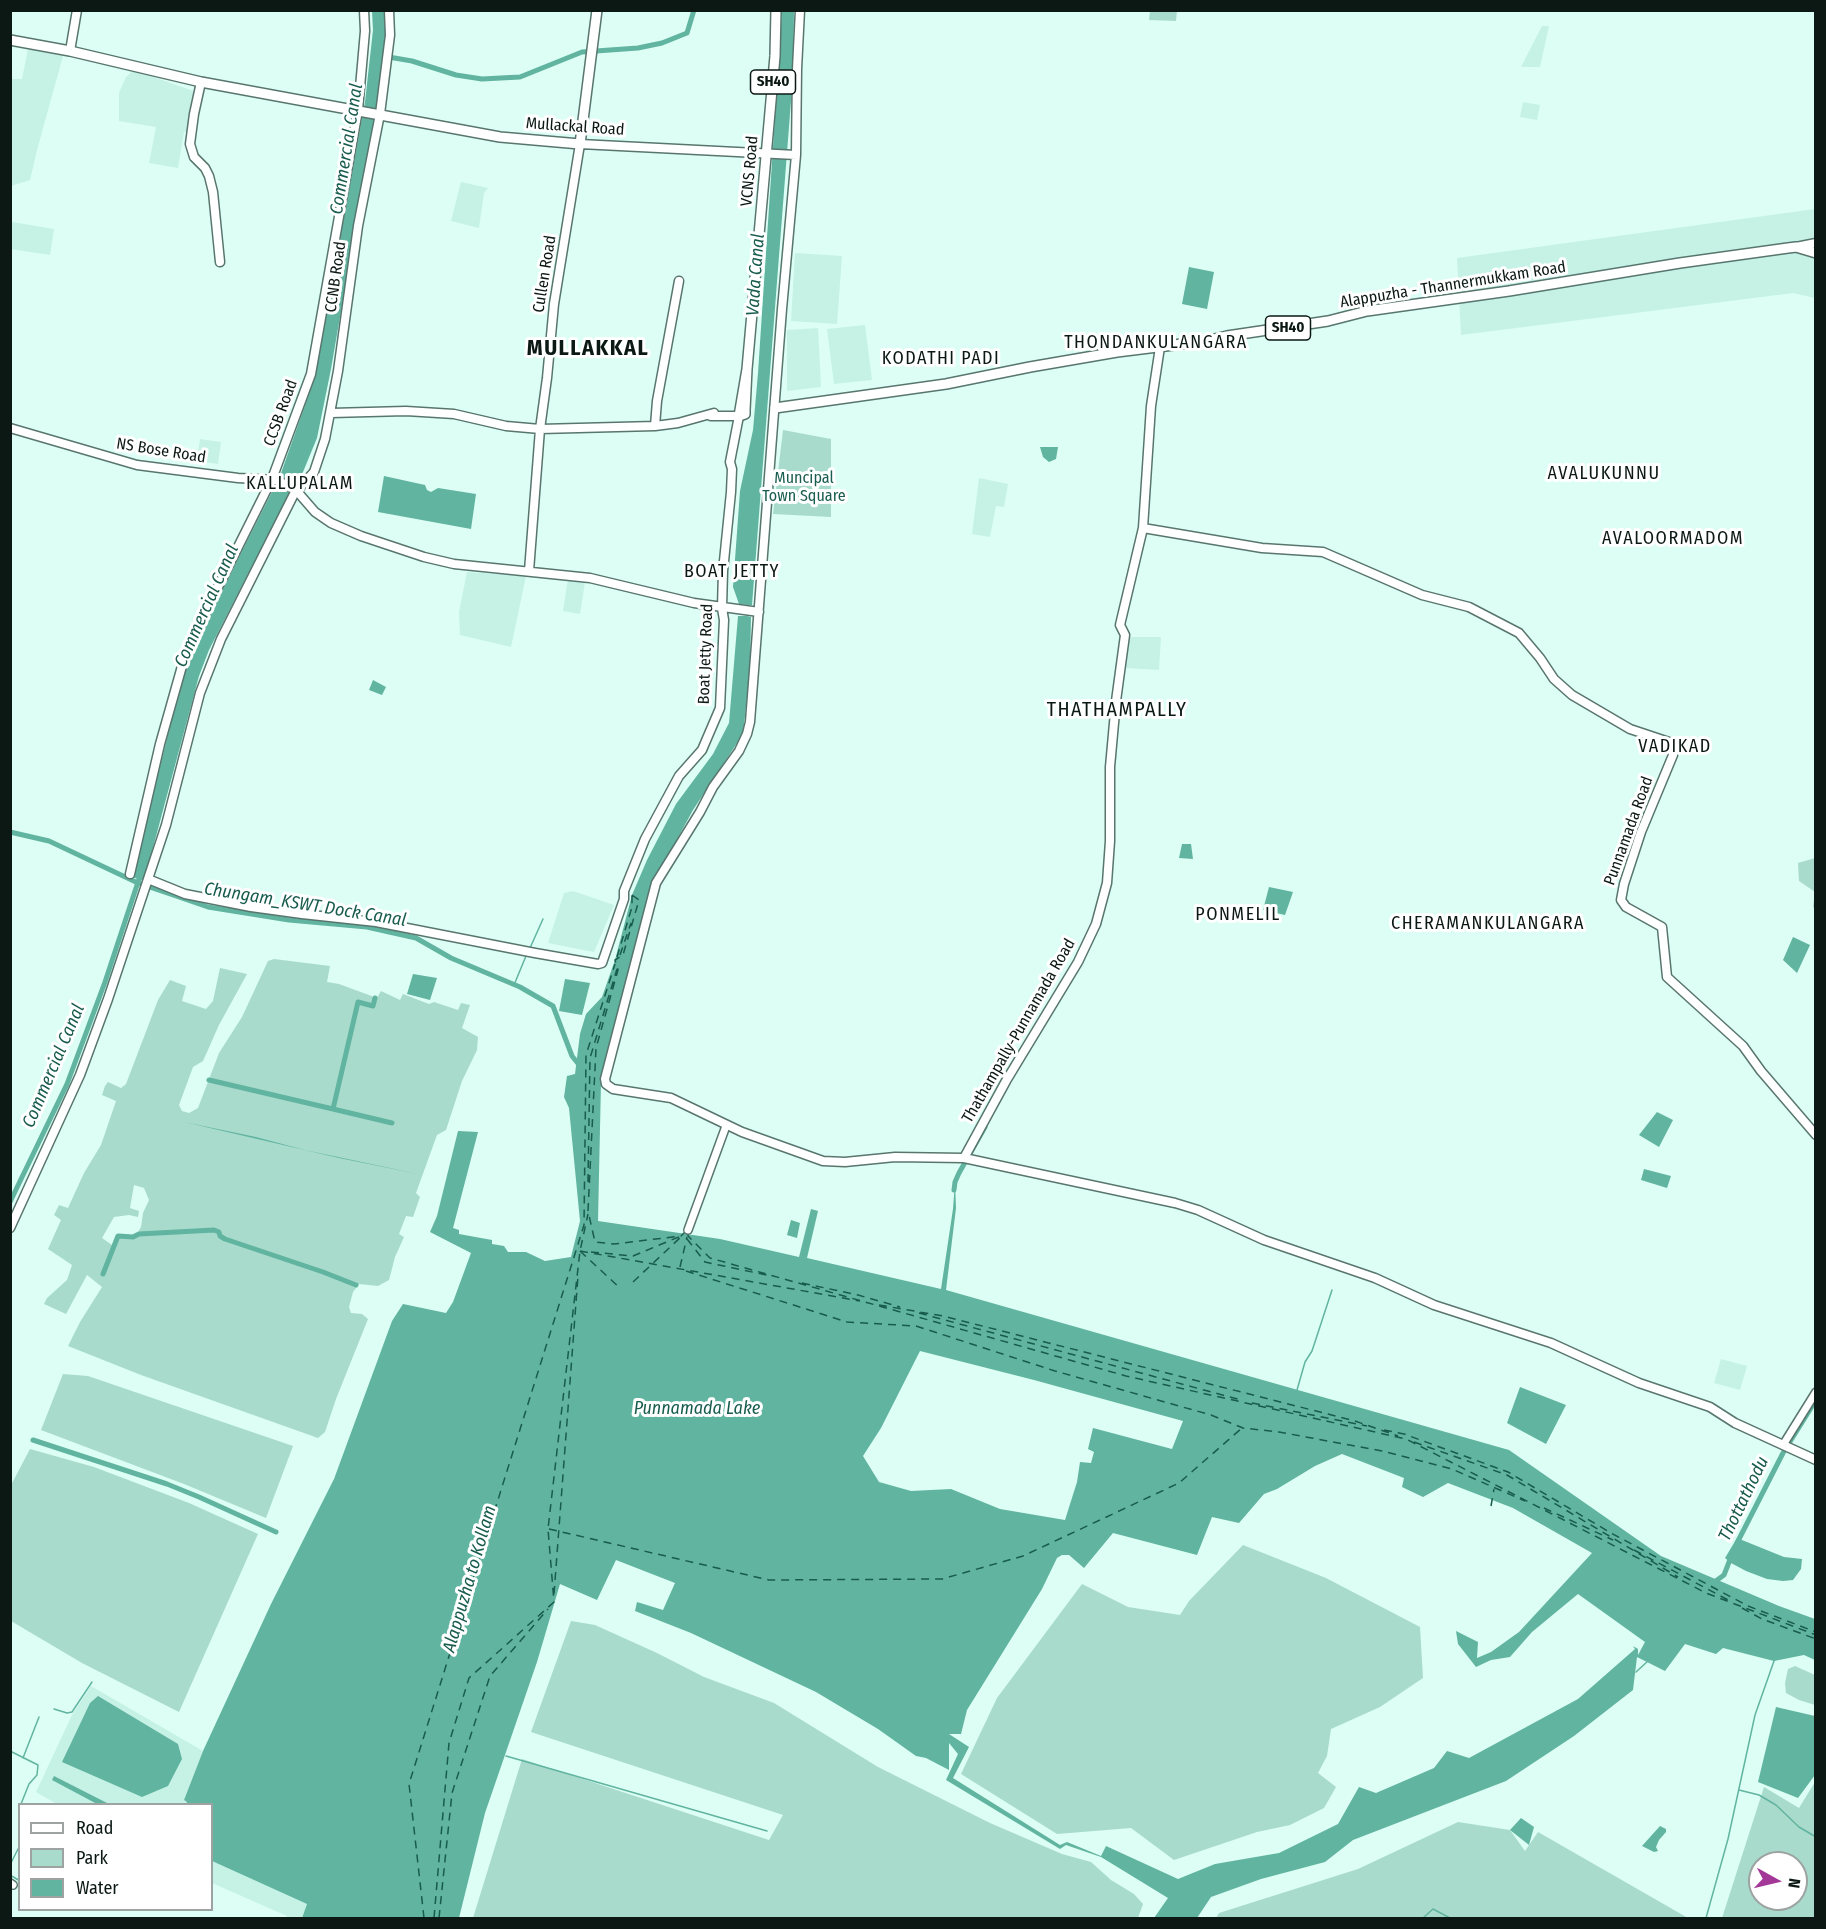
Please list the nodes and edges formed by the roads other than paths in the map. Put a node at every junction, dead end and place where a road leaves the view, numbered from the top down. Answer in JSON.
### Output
{"nodes":[{"id":1,"x":78,"y":10,"type":"edge"},
{"id":2,"x":364,"y":10,"type":"edge"},
{"id":3,"x":389,"y":10,"type":"edge"},
{"id":4,"x":597,"y":10,"type":"edge"},
{"id":5,"x":776,"y":10,"type":"edge"},
{"id":6,"x":801,"y":10,"type":"edge"},
{"id":7,"x":10,"y":40,"type":"edge"},
{"id":8,"x":70,"y":51,"type":"junction"},
{"id":9,"x":201,"y":82,"type":"junction"},
{"id":10,"x":359,"y":111,"type":"junction"},
{"id":11,"x":379,"y":114,"type":"junction"},
{"id":12,"x":580,"y":144,"type":"junction"},
{"id":13,"x":769,"y":154,"type":"junction"},
{"id":14,"x":795,"y":155,"type":"junction"},
{"id":15,"x":1815,"y":243,"type":"edge"},
{"id":16,"x":1796,"y":247,"type":"junction"},
{"id":17,"x":1815,"y":253,"type":"edge"},
{"id":18,"x":220,"y":262,"type":"dead end"},
{"id":19,"x":679,"y":281,"type":"dead end"},
{"id":20,"x":1160,"y":347,"type":"junction"},
{"id":21,"x":775,"y":408,"type":"junction"},
{"id":22,"x":331,"y":413,"type":"junction"},
{"id":23,"x":742,"y":413,"type":"junction"},
{"id":24,"x":655,"y":426,"type":"junction"},
{"id":25,"x":10,"y":428,"type":"edge"},
{"id":26,"x":540,"y":429,"type":"junction"},
{"id":27,"x":274,"y":479,"type":"junction"},
{"id":28,"x":296,"y":490,"type":"junction"},
{"id":29,"x":1143,"y":528,"type":"junction"},
{"id":30,"x":529,"y":571,"type":"junction"},
{"id":31,"x":722,"y":608,"type":"junction"},
{"id":32,"x":759,"y":612,"type":"junction"},
{"id":33,"x":129,"y":877,"type":"dead end"},
{"id":34,"x":146,"y":885,"type":"junction"},
{"id":35,"x":726,"y":1126,"type":"junction"},
{"id":36,"x":1815,"y":1135,"type":"edge"},
{"id":37,"x":967,"y":1159,"type":"junction"},
{"id":38,"x":10,"y":1228,"type":"edge"},
{"id":39,"x":688,"y":1230,"type":"dead end"},
{"id":40,"x":1815,"y":1392,"type":"edge"},
{"id":41,"x":1786,"y":1446,"type":"junction"},
{"id":42,"x":1815,"y":1460,"type":"edge"}],
"edges":[{"from":1,"to":8,"type":"main road"},
{"from":2,"to":10,"type":"main road","name":"CCSB Road"},
{"from":3,"to":11,"type":"main road","name":"CCNB Road"},
{"from":4,"to":12,"type":"main road","name":"Cullen Road"},
{"from":5,"to":13,"type":"main road","name":"VCNS Road","number":"SH40"},
{"from":6,"to":14,"type":"main road"},
{"from":7,"to":8,"type":"main road"},
{"from":8,"to":9,"type":"main road"},
{"from":9,"to":10,"type":"main road"},
{"from":9,"to":18,"type":"main road"},
{"from":10,"to":11,"type":"main road","name":"Mullackal Road"},
{"from":10,"to":27,"type":"main road","name":"CCSB Road"},
{"from":11,"to":12,"type":"main road","name":"Mullackal Road"},
{"from":11,"to":22,"type":"main road","name":"CCNB Road"},
{"from":12,"to":13,"type":"main road","name":"Mullackal Road"},
{"from":12,"to":26,"type":"main road","name":"Cullen Road"},
{"from":13,"to":14,"type":"main road","name":"Mullackal Road"},
{"from":13,"to":23,"type":"main road","name":"VCNS Road","number":"SH40"},
{"from":14,"to":21,"type":"main road"},
{"from":15,"to":16,"type":"main road"},
{"from":16,"to":17,"type":"main road","name":"Alappuzha - Thannermukkam Road","number":"SH40"},
{"from":16,"to":20,"type":"main road","name":"Alappuzha - Thannermukkam Road","number":"SH40"},
{"from":19,"to":24,"type":"main road"},
{"from":20,"to":21,"type":"main road","name":"Alappuzha - Thannermukkam Road","number":"SH40"},
{"from":20,"to":29,"type":"main road","name":"Thathampally-Punnamada Road"},
{"from":21,"to":32,"type":"main road"},
{"from":22,"to":26,"type":"main road"},
{"from":22,"to":28,"type":"main road","name":"CCNB Road"},
{"from":23,"to":24,"type":"main road"},
{"from":23,"to":31,"type":"main road","name":"Boat Jetty Road"},
{"from":24,"to":26,"type":"main road"},
{"from":25,"to":27,"type":"main road","name":"NS Bose Road"},
{"from":26,"to":30,"type":"main road","name":"Cullen Road"},
{"from":27,"to":28,"type":"main road"},
{"from":27,"to":33,"type":"main road","name":"CCSB Road"},
{"from":28,"to":30,"type":"main road"},
{"from":28,"to":34,"type":"main road","name":"CCNB Road"},
{"from":29,"to":36,"type":"main road","name":"Punnamada Road"},
{"from":29,"to":37,"type":"main road","name":"Thathampally-Punnamada Road"},
{"from":30,"to":31,"type":"main road"},
{"from":31,"to":32,"type":"main road"},
{"from":31,"to":34,"type":"main road","name":"Boat Jetty Road"},
{"from":32,"to":35,"type":"main road"},
{"from":34,"to":38,"type":"main road","name":"CCNB Road"},
{"from":35,"to":37,"type":"main road"},
{"from":35,"to":39,"type":"street"},
{"from":37,"to":41,"type":"main road"},
{"from":40,"to":41,"type":"street"},
{"from":41,"to":42,"type":"main road"}]}
